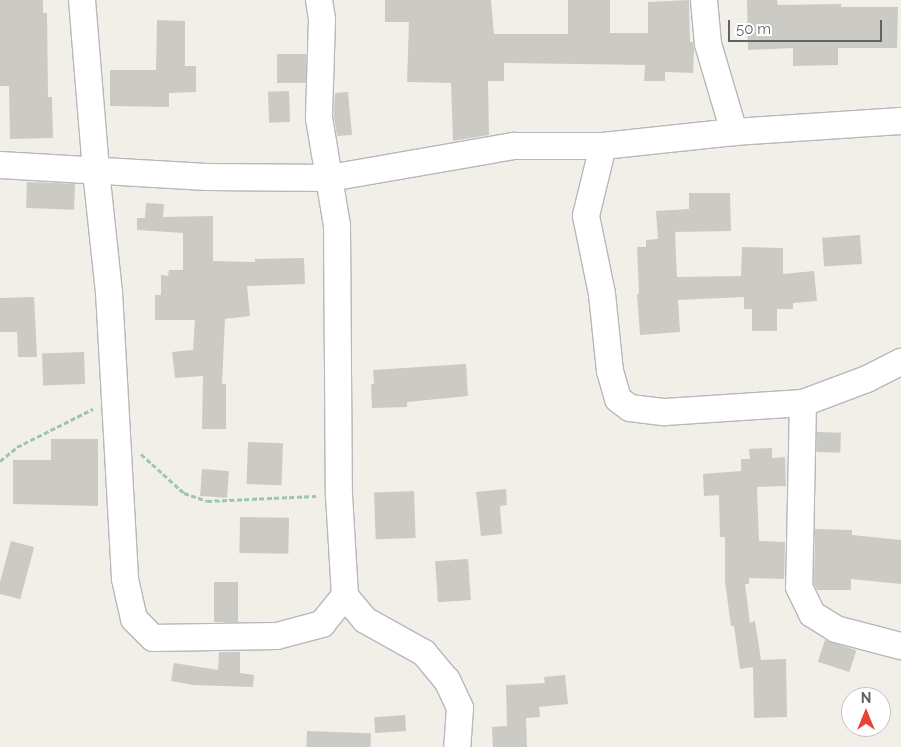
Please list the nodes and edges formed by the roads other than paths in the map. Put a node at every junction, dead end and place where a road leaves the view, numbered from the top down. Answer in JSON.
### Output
{"nodes":[{"id":1,"x":82,"y":0,"type":"edge"},
{"id":2,"x":319,"y":0,"type":"edge"},
{"id":3,"x":704,"y":0,"type":"edge"},
{"id":4,"x":901,"y":121,"type":"edge"},
{"id":5,"x":734,"y":132,"type":"junction"},
{"id":6,"x":603,"y":146,"type":"junction"},
{"id":7,"x":0,"y":165,"type":"edge"},
{"id":8,"x":96,"y":171,"type":"junction"},
{"id":9,"x":330,"y":178,"type":"junction"},
{"id":10,"x":901,"y":362,"type":"edge"},
{"id":11,"x":803,"y":404,"type":"junction"},
{"id":12,"x":345,"y":596,"type":"junction"},
{"id":13,"x":901,"y":646,"type":"edge"},
{"id":14,"x":457,"y":747,"type":"edge"}],
"edges":[{"from":1,"to":8,"type":"street"},
{"from":2,"to":9,"type":"street"},
{"from":3,"to":5,"type":"street"},
{"from":4,"to":5,"type":"street"},
{"from":5,"to":6,"type":"street"},
{"from":6,"to":9,"type":"street"},
{"from":6,"to":11,"type":"street"},
{"from":7,"to":8,"type":"street"},
{"from":8,"to":9,"type":"street"},
{"from":8,"to":12,"type":"street"},
{"from":9,"to":12,"type":"street"},
{"from":10,"to":11,"type":"street"},
{"from":11,"to":13,"type":"street"},
{"from":12,"to":14,"type":"street"}]}
